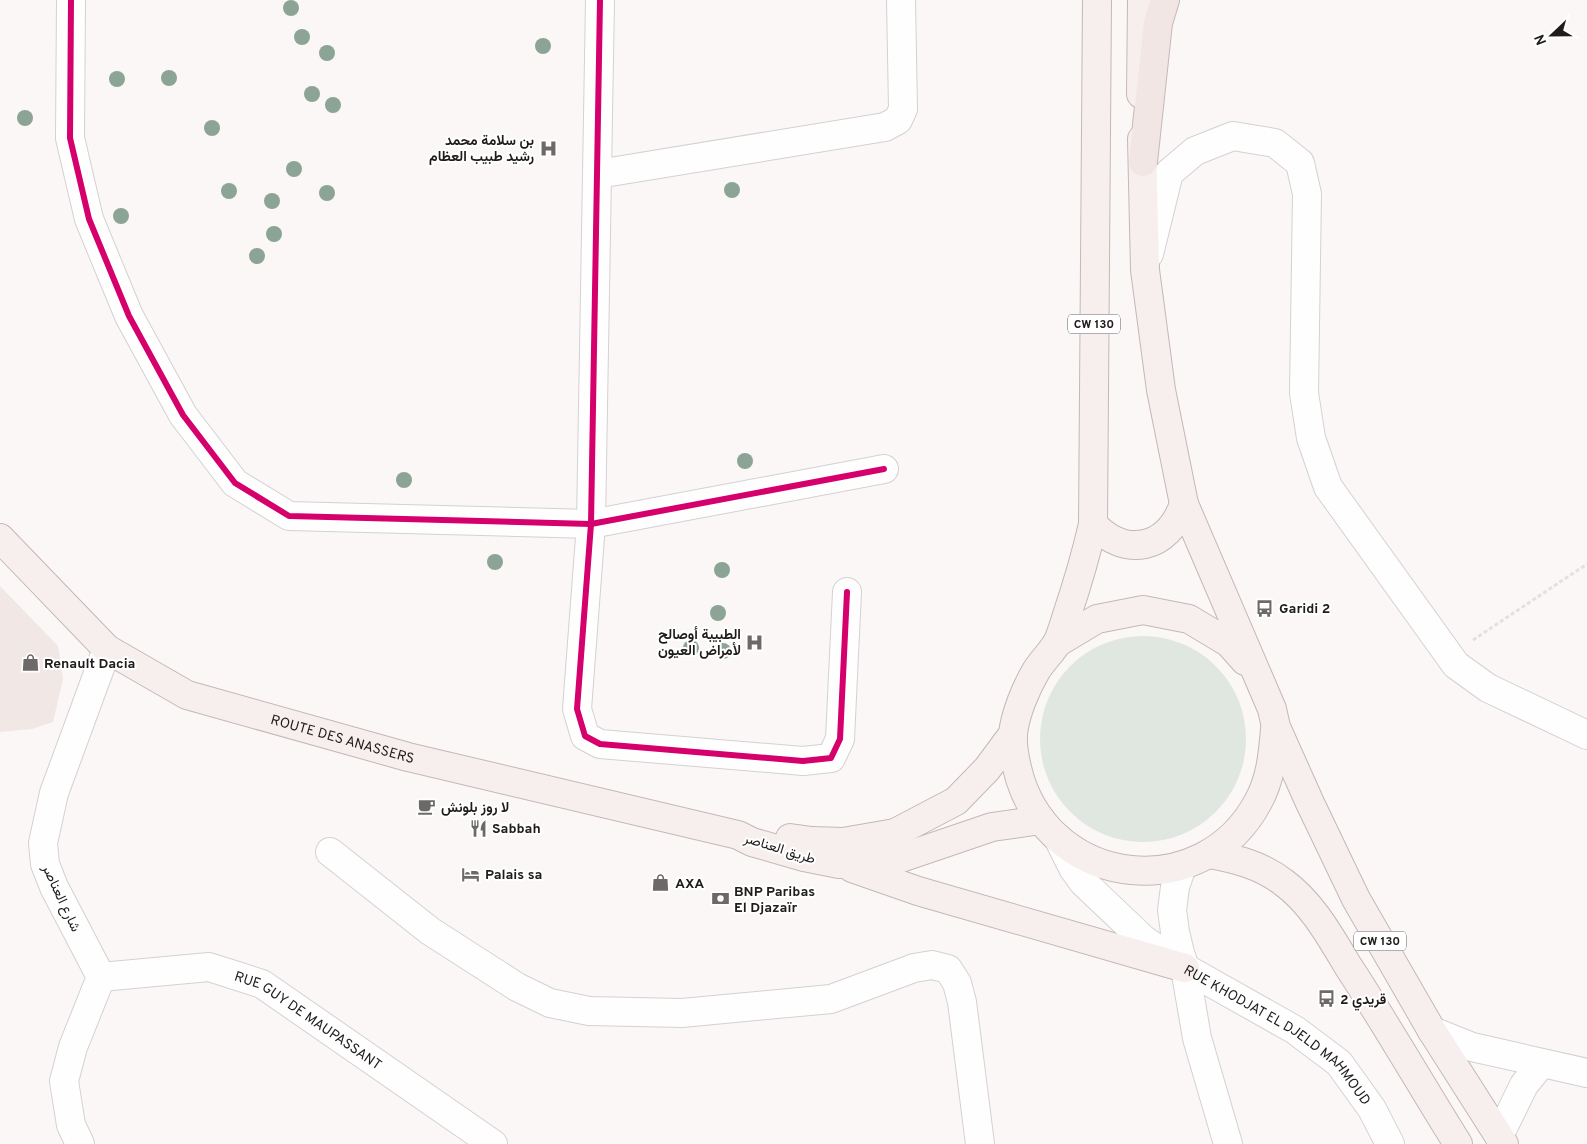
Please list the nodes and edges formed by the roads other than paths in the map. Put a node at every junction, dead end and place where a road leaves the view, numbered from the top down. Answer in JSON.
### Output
{"nodes":[{"id":1,"x":71,"y":0,"type":"edge"},
{"id":2,"x":600,"y":0,"type":"edge"},
{"id":3,"x":901,"y":0,"type":"edge"},
{"id":4,"x":1096,"y":0,"type":"edge"},
{"id":5,"x":1142,"y":0,"type":"edge"},
{"id":6,"x":1165,"y":0,"type":"edge"},
{"id":7,"x":1143,"y":162,"type":"junction"},
{"id":8,"x":598,"y":174,"type":"junction"},
{"id":9,"x":1145,"y":270,"type":"junction"},
{"id":10,"x":884,"y":469,"type":"dead end"},
{"id":11,"x":1184,"y":504,"type":"junction"},
{"id":12,"x":591,"y":524,"type":"junction"},
{"id":13,"x":1093,"y":524,"type":"junction"},
{"id":14,"x":0,"y":538,"type":"edge"},
{"id":15,"x":847,"y":592,"type":"dead end"},
{"id":16,"x":1057,"y":643,"type":"junction"},
{"id":17,"x":107,"y":649,"type":"junction"},
{"id":18,"x":1255,"y":673,"type":"junction"},
{"id":19,"x":1276,"y":727,"type":"junction"},
{"id":20,"x":1014,"y":734,"type":"junction"},
{"id":21,"x":1587,"y":735,"type":"edge"},
{"id":22,"x":1049,"y":829,"type":"junction"},
{"id":23,"x":738,"y":835,"type":"junction"},
{"id":24,"x":330,"y":852,"type":"dead end"},
{"id":25,"x":1210,"y":854,"type":"junction"},
{"id":26,"x":838,"y":864,"type":"junction"},
{"id":27,"x":1182,"y":866,"type":"junction"},
{"id":28,"x":1185,"y":968,"type":"junction"},
{"id":29,"x":101,"y":977,"type":"junction"},
{"id":30,"x":1432,"y":1031,"type":"junction"},
{"id":31,"x":1542,"y":1064,"type":"junction"},
{"id":32,"x":1587,"y":1074,"type":"edge"},
{"id":33,"x":1502,"y":1140,"type":"edge"},
{"id":34,"x":80,"y":1144,"type":"edge"},
{"id":35,"x":493,"y":1144,"type":"edge"},
{"id":36,"x":980,"y":1144,"type":"edge"},
{"id":37,"x":1228,"y":1144,"type":"edge"},
{"id":38,"x":1390,"y":1144,"type":"edge"},
{"id":39,"x":1458,"y":1144,"type":"edge"}],
"edges":[{"from":1,"to":12,"type":"street"},
{"from":2,"to":8,"type":"street"},
{"from":3,"to":8,"type":"street"},
{"from":4,"to":13,"type":"main road","number":"CW 130"},
{"from":5,"to":7,"type":"main road"},
{"from":6,"to":7,"type":"highway"},
{"from":7,"to":9,"type":"main road"},
{"from":8,"to":12,"type":"street"},
{"from":9,"to":11,"type":"main road"},
{"from":9,"to":21,"type":"street"},
{"from":10,"to":12,"type":"street"},
{"from":11,"to":13,"type":"main road"},
{"from":11,"to":18,"type":"main road"},
{"from":12,"to":15,"type":"street"},
{"from":13,"to":16,"type":"main road","number":"CW 130"},
{"from":14,"to":17,"type":"main road","name":"ROUTE DES ANASSERS"},
{"from":16,"to":18,"type":"main road"},
{"from":16,"to":20,"type":"main road"},
{"from":17,"to":23,"type":"main road","name":"ROUTE DES ANASSERS"},
{"from":17,"to":29,"type":"street","name":"شارع العناصر"},
{"from":18,"to":19,"type":"main road"},
{"from":19,"to":25,"type":"main road"},
{"from":19,"to":30,"type":"main road","number":"CW 130"},
{"from":20,"to":22,"type":"main road"},
{"from":20,"to":23,"type":"main road","name":"طريق العناصر"},
{"from":22,"to":26,"type":"main road","name":"طريق العناصر"},
{"from":22,"to":27,"type":"main road"},
{"from":22,"to":28,"type":"street"},
{"from":23,"to":26,"type":"main road","name":"طريق العناصر"},
{"from":24,"to":36,"type":"street"},
{"from":25,"to":27,"type":"main road"},
{"from":25,"to":39,"type":"main road","number":"CW 130"},
{"from":26,"to":28,"type":"main road"},
{"from":27,"to":28,"type":"street","name":"RUE KHODJAT EL DJELD MAHMOUD"},
{"from":28,"to":37,"type":"street"},
{"from":28,"to":38,"type":"street","name":"RUE KHODJAT EL DJELD MAHMOUD"},
{"from":29,"to":34,"type":"street"},
{"from":29,"to":35,"type":"street","name":"RUE GUY DE MAUPASSANT"},
{"from":30,"to":31,"type":"street"},
{"from":30,"to":33,"type":"main road","number":"CW 130"},
{"from":31,"to":32,"type":"street"},
{"from":31,"to":33,"type":"street"}]}
